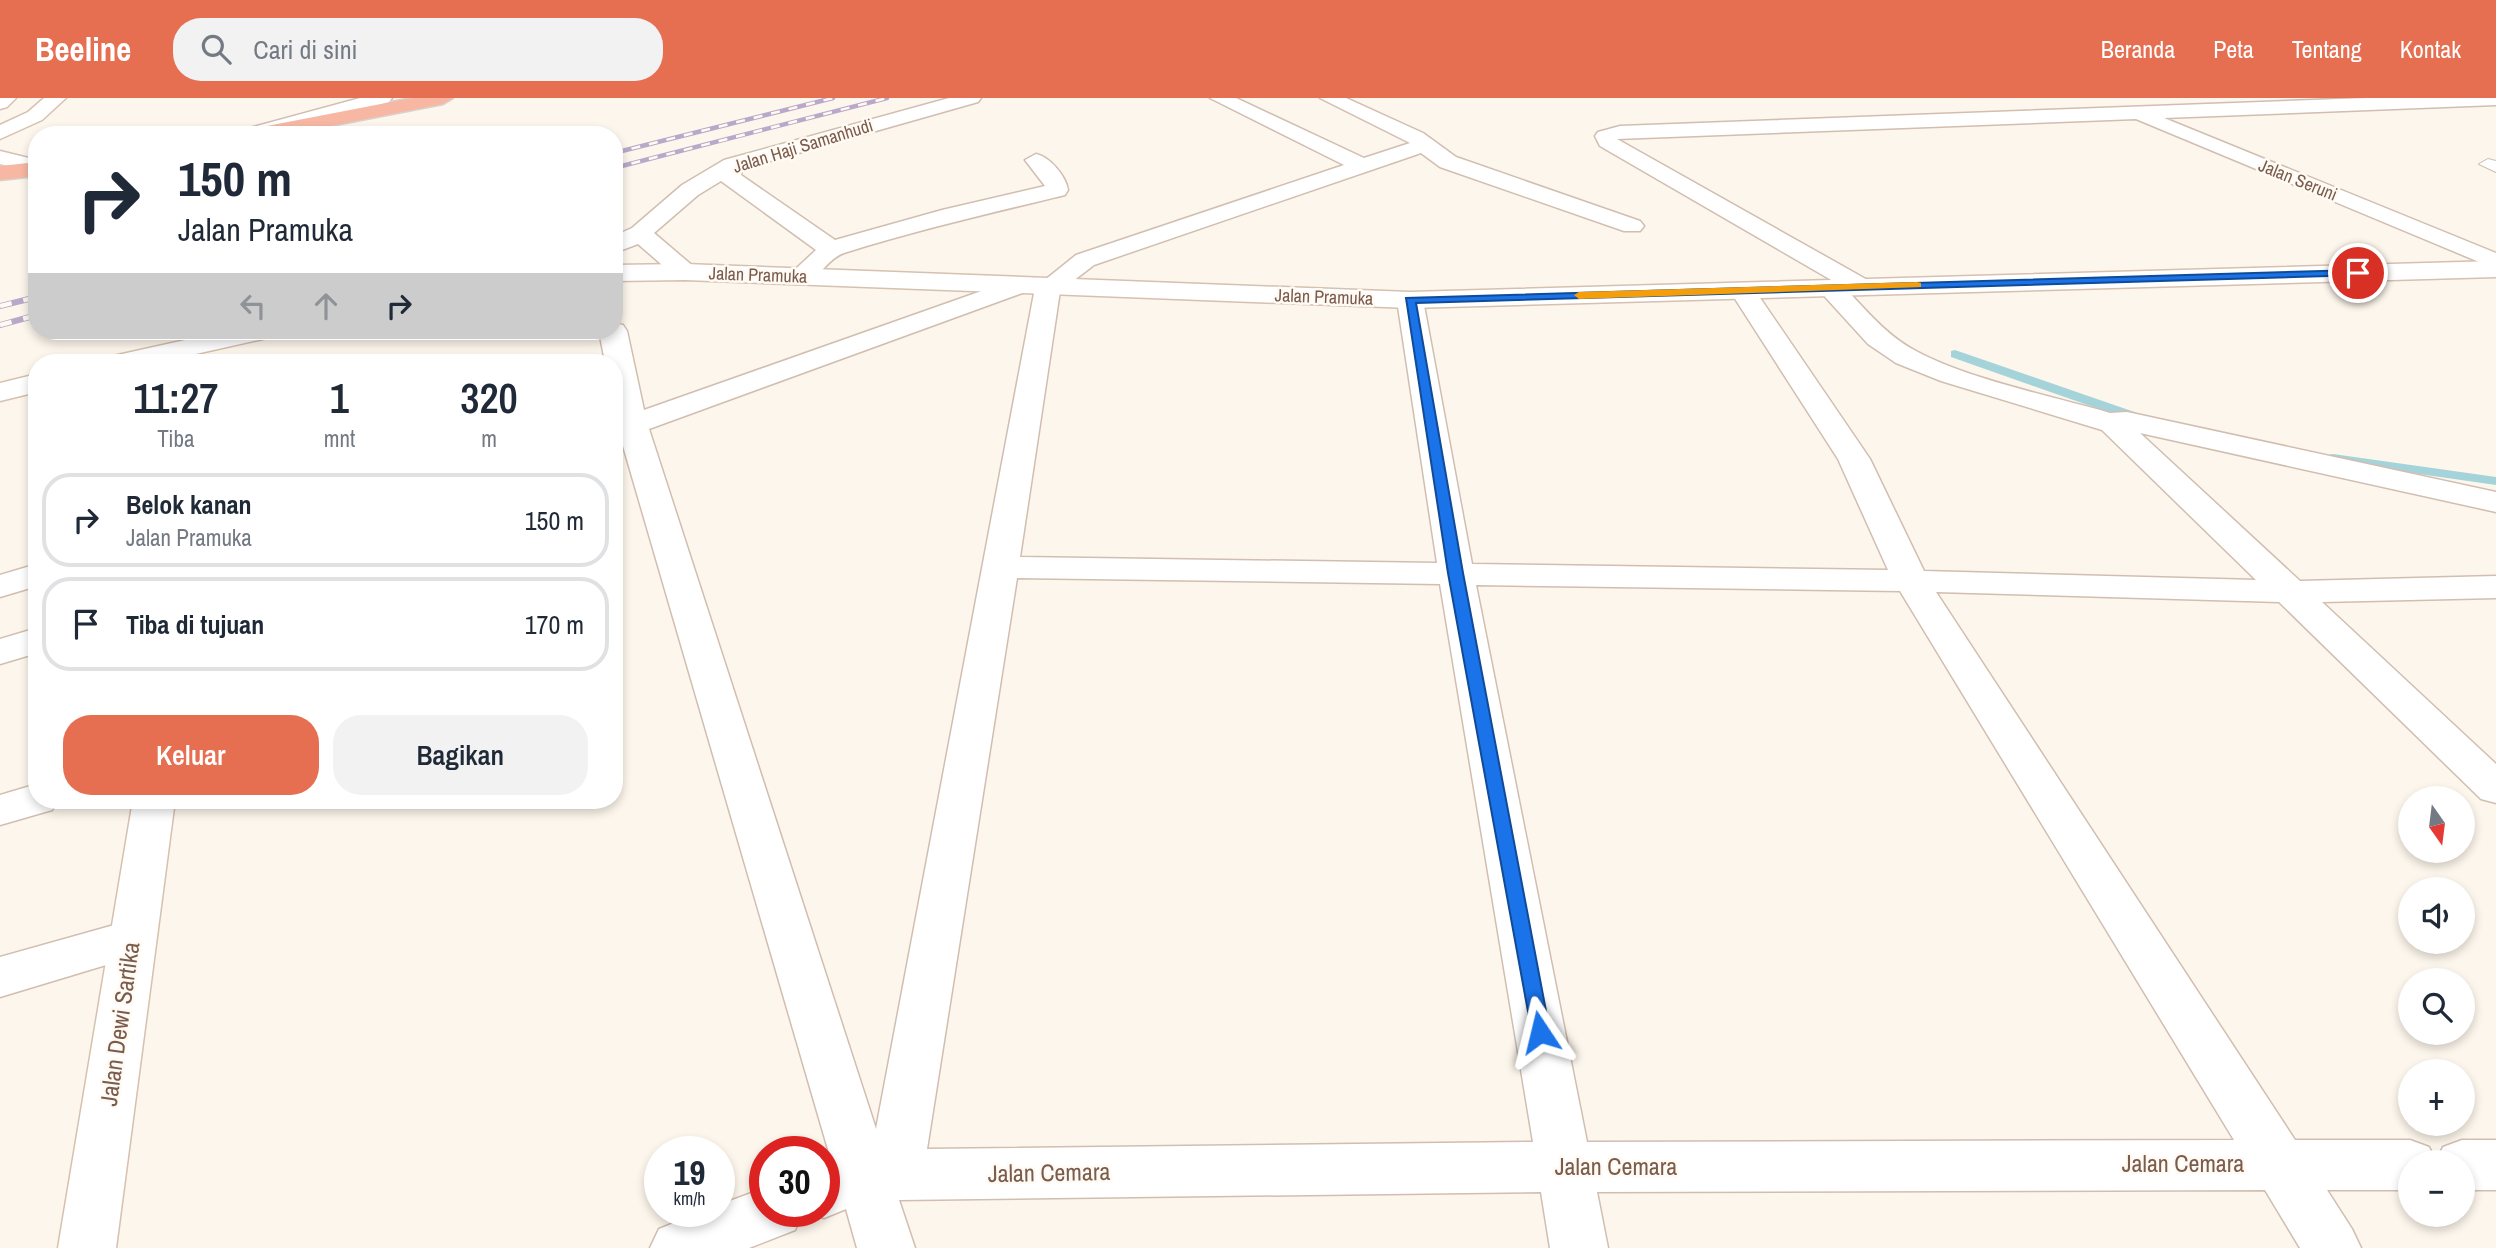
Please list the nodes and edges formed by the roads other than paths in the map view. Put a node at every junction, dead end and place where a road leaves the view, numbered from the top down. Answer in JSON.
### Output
{"nodes":[{"id":1,"x":6,"y":98,"type":"edge"},
{"id":2,"x":56,"y":98,"type":"edge"},
{"id":3,"x":382,"y":98,"type":"edge"},
{"id":4,"x":443,"y":98,"type":"edge"},
{"id":5,"x":971,"y":98,"type":"edge"},
{"id":6,"x":1220,"y":98,"type":"edge"},
{"id":7,"x":1330,"y":98,"type":"edge"},
{"id":8,"x":2101,"y":98,"type":"edge"},
{"id":9,"x":2496,"y":99,"type":"edge"},
{"id":10,"x":0,"y":103,"type":"edge"},
{"id":11,"x":2135,"y":113,"type":"junction"},
{"id":12,"x":35,"y":116,"type":"junction"},
{"id":13,"x":0,"y":118,"type":"edge"},
{"id":14,"x":278,"y":126,"type":"edge"},
{"id":15,"x":298,"y":126,"type":"edge"},
{"id":16,"x":0,"y":133,"type":"edge"},
{"id":17,"x":1424,"y":145,"type":"junction"},
{"id":18,"x":0,"y":157,"type":"edge"},
{"id":19,"x":1036,"y":160,"type":"dead end"},
{"id":20,"x":1361,"y":164,"type":"junction"},
{"id":21,"x":28,"y":165,"type":"edge"},
{"id":22,"x":733,"y":165,"type":"junction"},
{"id":23,"x":28,"y":169,"type":"edge"},
{"id":24,"x":0,"y":173,"type":"edge"},
{"id":25,"x":1632,"y":226,"type":"dead end"},
{"id":26,"x":640,"y":233,"type":"junction"},
{"id":27,"x":623,"y":242,"type":"edge"},
{"id":28,"x":831,"y":249,"type":"junction"},
{"id":29,"x":2496,"y":262,"type":"edge"},
{"id":30,"x":2496,"y":269,"type":"edge"},
{"id":31,"x":685,"y":272,"type":"junction"},
{"id":32,"x":623,"y":273,"type":"edge"},
{"id":33,"x":800,"y":277,"type":"junction"},
{"id":34,"x":1862,"y":286,"type":"junction"},
{"id":35,"x":1032,"y":288,"type":"junction"},
{"id":36,"x":1830,"y":288,"type":"junction"},
{"id":37,"x":1743,"y":291,"type":"junction"},
{"id":38,"x":1410,"y":300,"type":"junction"},
{"id":39,"x":239,"y":340,"type":"edge"},
{"id":40,"x":210,"y":351,"type":"edge"},
{"id":41,"x":186,"y":354,"type":"edge"},
{"id":42,"x":28,"y":385,"type":"edge"},
{"id":43,"x":0,"y":392,"type":"edge"},
{"id":44,"x":2113,"y":424,"type":"junction"},
{"id":45,"x":623,"y":429,"type":"edge"},
{"id":46,"x":2496,"y":502,"type":"edge"},
{"id":47,"x":1001,"y":567,"type":"junction"},
{"id":48,"x":1456,"y":573,"type":"junction"},
{"id":49,"x":28,"y":578,"type":"edge"},
{"id":50,"x":1911,"y":581,"type":"junction"},
{"id":51,"x":0,"y":586,"type":"edge"},
{"id":52,"x":2496,"y":587,"type":"edge"},
{"id":53,"x":2290,"y":592,"type":"junction"},
{"id":54,"x":28,"y":643,"type":"edge"},
{"id":55,"x":0,"y":652,"type":"edge"},
{"id":56,"x":2496,"y":788,"type":"edge"},
{"id":57,"x":28,"y":802,"type":"edge"},
{"id":58,"x":153,"y":809,"type":"edge"},
{"id":59,"x":0,"y":810,"type":"edge"},
{"id":60,"x":132,"y":939,"type":"junction"},
{"id":61,"x":0,"y":977,"type":"edge"},
{"id":62,"x":2280,"y":1164,"type":"junction"},
{"id":63,"x":2398,"y":1165,"type":"edge"},
{"id":64,"x":2475,"y":1165,"type":"edge"},
{"id":65,"x":2496,"y":1165,"type":"edge"},
{"id":66,"x":1565,"y":1167,"type":"junction"},
{"id":67,"x":861,"y":1181,"type":"edge"},
{"id":68,"x":749,"y":1221,"type":"edge"},
{"id":69,"x":87,"y":1248,"type":"edge"},
{"id":70,"x":679,"y":1248,"type":"edge"},
{"id":71,"x":886,"y":1248,"type":"edge"},
{"id":72,"x":1580,"y":1248,"type":"edge"},
{"id":73,"x":2332,"y":1248,"type":"edge"}],
"edges":[{"from":1,"to":10,"type":"street"},
{"from":2,"to":12,"type":"street"},
{"from":3,"to":14,"type":"street"},
{"from":4,"to":15,"type":"highway"},
{"from":5,"to":22,"type":"street","name":"Jalan Haji Samanhudi"},
{"from":6,"to":20,"type":"street"},
{"from":7,"to":17,"type":"street"},
{"from":8,"to":11,"type":"street","name":"Jalan Seruni"},
{"from":9,"to":11,"type":"street"},
{"from":11,"to":29,"type":"street","name":"Jalan Seruni"},
{"from":11,"to":34,"type":"street"},
{"from":12,"to":13,"type":"street"},
{"from":12,"to":16,"type":"street"},
{"from":17,"to":20,"type":"street"},
{"from":17,"to":25,"type":"street"},
{"from":18,"to":21,"type":"street"},
{"from":19,"to":28,"type":"street"},
{"from":20,"to":35,"type":"street"},
{"from":22,"to":26,"type":"street","name":"Jalan Haji Samanhudi"},
{"from":22,"to":28,"type":"street"},
{"from":23,"to":24,"type":"highway"},
{"from":26,"to":27,"type":"street","name":"Jalan Haji Samanhudi"},
{"from":26,"to":31,"type":"street"},
{"from":28,"to":33,"type":"street"},
{"from":30,"to":34,"type":"street","name":"Jalan Pramuka"},
{"from":31,"to":32,"type":"street","name":"Jalan Pramuka"},
{"from":31,"to":33,"type":"street","name":"Jalan Pramuka"},
{"from":33,"to":35,"type":"street","name":"Jalan Pramuka"},
{"from":34,"to":36,"type":"street","name":"Jalan Pramuka"},
{"from":35,"to":38,"type":"street","name":"Jalan Pramuka"},
{"from":35,"to":45,"type":"street"},
{"from":35,"to":47,"type":"street"},
{"from":36,"to":37,"type":"street","name":"Jalan Pramuka"},
{"from":36,"to":44,"type":"street"},
{"from":37,"to":38,"type":"street","name":"Jalan Pramuka"},
{"from":37,"to":50,"type":"street"},
{"from":38,"to":48,"type":"street"},
{"from":39,"to":40,"type":"street"},
{"from":40,"to":41,"type":"street"},
{"from":42,"to":43,"type":"street"},
{"from":44,"to":46,"type":"street"},
{"from":44,"to":53,"type":"street"},
{"from":45,"to":67,"type":"street"},
{"from":47,"to":48,"type":"street"},
{"from":47,"to":67,"type":"street"},
{"from":48,"to":50,"type":"street"},
{"from":48,"to":66,"type":"street"},
{"from":49,"to":51,"type":"street"},
{"from":50,"to":53,"type":"street"},
{"from":50,"to":62,"type":"street"},
{"from":52,"to":53,"type":"street"},
{"from":53,"to":56,"type":"street"},
{"from":54,"to":55,"type":"street"},
{"from":57,"to":59,"type":"street"},
{"from":58,"to":60,"type":"street","name":"Jalan Dewi Sartika"},
{"from":60,"to":61,"type":"street"},
{"from":60,"to":69,"type":"street","name":"Jalan Dewi Sartika"},
{"from":62,"to":63,"type":"street","name":"Jalan Cemara"},
{"from":62,"to":66,"type":"street","name":"Jalan Cemara"},
{"from":62,"to":73,"type":"street"},
{"from":64,"to":65,"type":"street"},
{"from":66,"to":67,"type":"street","name":"Jalan Cemara"},
{"from":66,"to":72,"type":"street"},
{"from":67,"to":71,"type":"street"},
{"from":68,"to":70,"type":"street"}]}
